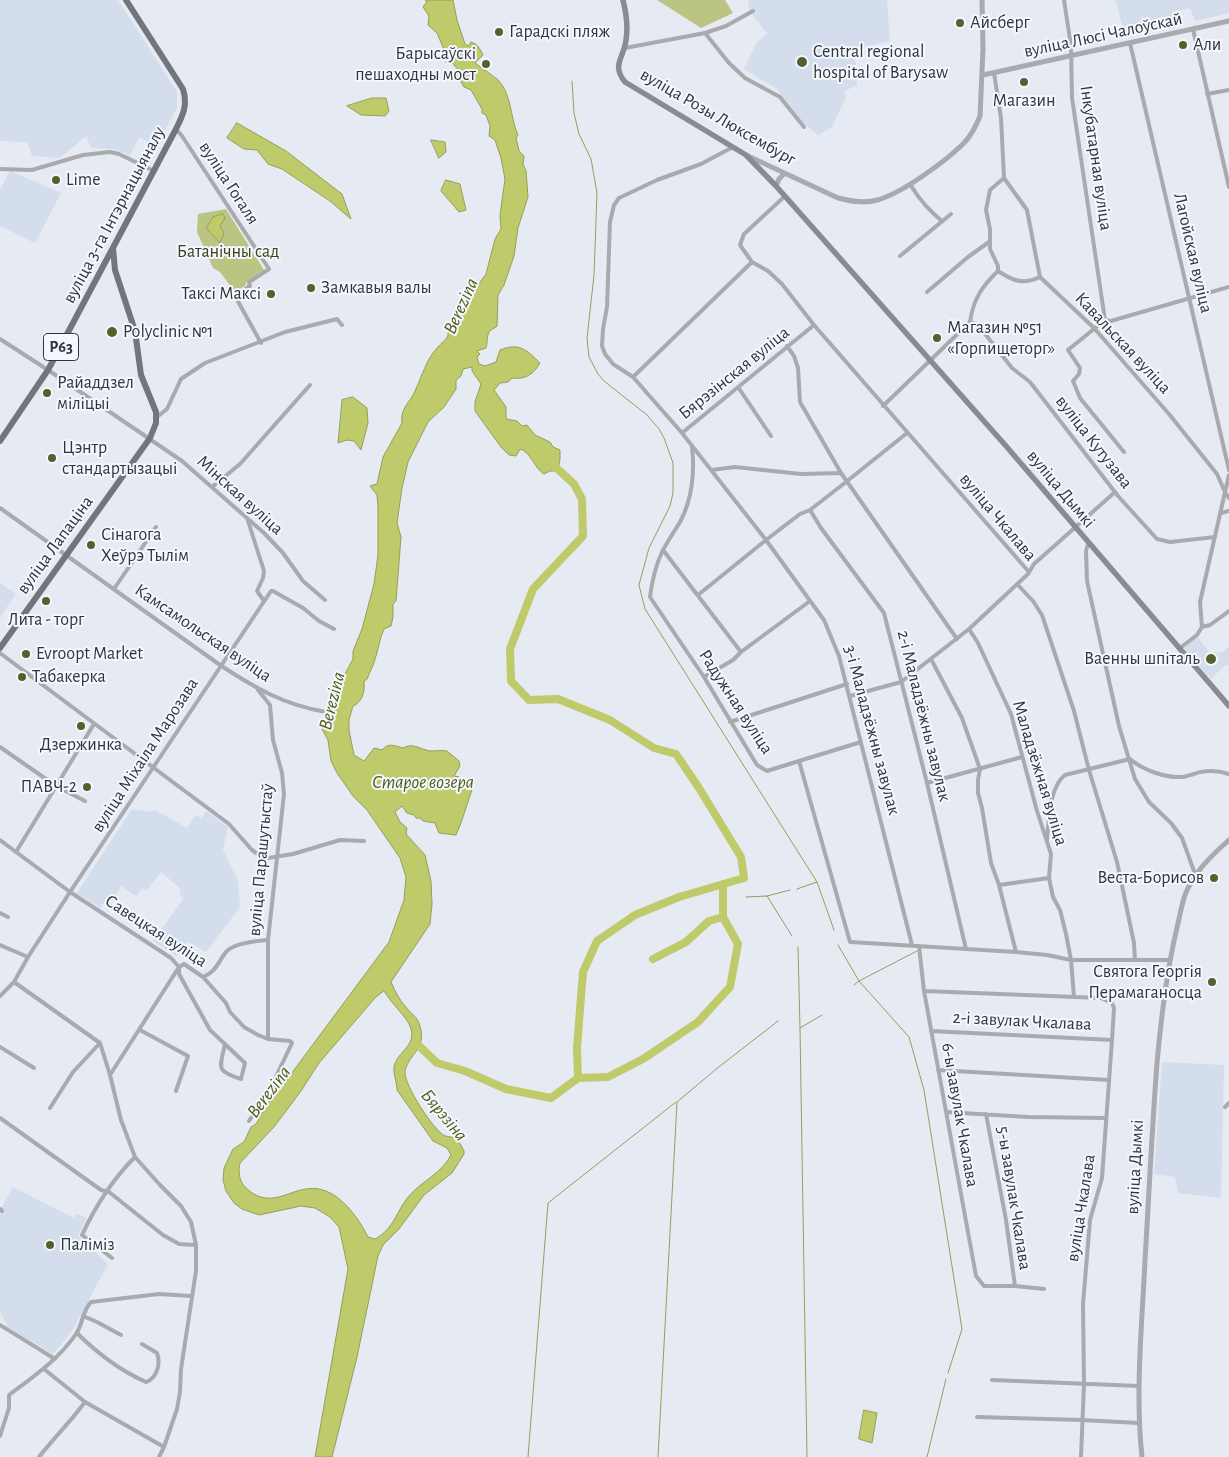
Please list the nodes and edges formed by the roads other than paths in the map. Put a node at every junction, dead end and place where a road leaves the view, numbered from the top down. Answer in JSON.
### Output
{"nodes":[{"id":1,"x":126,"y":0,"type":"edge"},
{"id":2,"x":623,"y":0,"type":"edge"},
{"id":3,"x":982,"y":0,"type":"edge"},
{"id":4,"x":1064,"y":0,"type":"edge"},
{"id":5,"x":753,"y":11,"type":"dead end"},
{"id":6,"x":1229,"y":21,"type":"edge"},
{"id":7,"x":1193,"y":29,"type":"junction"},
{"id":8,"x":705,"y":33,"type":"junction"},
{"id":9,"x":1130,"y":43,"type":"junction"},
{"id":10,"x":625,"y":48,"type":"junction"},
{"id":11,"x":1070,"y":56,"type":"junction"},
{"id":12,"x":994,"y":73,"type":"junction"},
{"id":13,"x":983,"y":75,"type":"junction"},
{"id":14,"x":1229,"y":90,"type":"edge"},
{"id":15,"x":1207,"y":94,"type":"junction"},
{"id":16,"x":804,"y":128,"type":"dead end"},
{"id":17,"x":176,"y":129,"type":"junction"},
{"id":18,"x":733,"y":147,"type":"junction"},
{"id":19,"x":746,"y":155,"type":"junction"},
{"id":20,"x":0,"y":169,"type":"edge"},
{"id":21,"x":154,"y":171,"type":"junction"},
{"id":22,"x":784,"y":174,"type":"junction"},
{"id":23,"x":1004,"y":178,"type":"junction"},
{"id":24,"x":910,"y":184,"type":"junction"},
{"id":25,"x":776,"y":186,"type":"junction"},
{"id":26,"x":1229,"y":187,"type":"edge"},
{"id":27,"x":785,"y":196,"type":"junction"},
{"id":28,"x":950,"y":214,"type":"dead end"},
{"id":29,"x":942,"y":221,"type":"junction"},
{"id":30,"x":989,"y":242,"type":"junction"},
{"id":31,"x":113,"y":247,"type":"junction"},
{"id":32,"x":900,"y":256,"type":"dead end"},
{"id":33,"x":752,"y":262,"type":"junction"},
{"id":34,"x":114,"y":270,"type":"junction"},
{"id":35,"x":998,"y":271,"type":"junction"},
{"id":36,"x":100,"y":272,"type":"junction"},
{"id":37,"x":1040,"y":277,"type":"junction"},
{"id":38,"x":1229,"y":287,"type":"edge"},
{"id":39,"x":927,"y":292,"type":"dead end"},
{"id":40,"x":1189,"y":298,"type":"junction"},
{"id":41,"x":1105,"y":320,"type":"junction"},
{"id":42,"x":970,"y":322,"type":"junction"},
{"id":43,"x":342,"y":325,"type":"dead end"},
{"id":44,"x":814,"y":325,"type":"junction"},
{"id":45,"x":1094,"y":328,"type":"junction"},
{"id":46,"x":0,"y":339,"type":"edge"},
{"id":47,"x":261,"y":343,"type":"junction"},
{"id":48,"x":787,"y":346,"type":"junction"},
{"id":49,"x":930,"y":360,"type":"junction"},
{"id":50,"x":48,"y":370,"type":"junction"},
{"id":51,"x":633,"y":377,"type":"junction"},
{"id":52,"x":310,"y":386,"type":"dead end"},
{"id":53,"x":738,"y":386,"type":"junction"},
{"id":54,"x":883,"y":406,"type":"junction"},
{"id":55,"x":157,"y":417,"type":"junction"},
{"id":56,"x":907,"y":432,"type":"junction"},
{"id":57,"x":682,"y":433,"type":"junction"},
{"id":58,"x":771,"y":436,"type":"dead end"},
{"id":59,"x":150,"y":438,"type":"junction"},
{"id":60,"x":0,"y":441,"type":"edge"},
{"id":61,"x":691,"y":445,"type":"junction"},
{"id":62,"x":1124,"y":452,"type":"dead end"},
{"id":63,"x":711,"y":470,"type":"junction"},
{"id":64,"x":1229,"y":470,"type":"edge"},
{"id":65,"x":841,"y":473,"type":"junction"},
{"id":66,"x":1229,"y":475,"type":"edge"},
{"id":67,"x":846,"y":482,"type":"junction"},
{"id":68,"x":212,"y":487,"type":"junction"},
{"id":69,"x":1115,"y":492,"type":"junction"},
{"id":70,"x":1225,"y":492,"type":"junction"},
{"id":71,"x":1229,"y":498,"type":"edge"},
{"id":72,"x":0,"y":508,"type":"edge"},
{"id":73,"x":810,"y":510,"type":"junction"},
{"id":74,"x":1229,"y":511,"type":"edge"},
{"id":75,"x":1221,"y":513,"type":"junction"},
{"id":76,"x":248,"y":521,"type":"junction"},
{"id":77,"x":156,"y":527,"type":"dead end"},
{"id":78,"x":1074,"y":528,"type":"junction"},
{"id":79,"x":1215,"y":536,"type":"junction"},
{"id":80,"x":766,"y":540,"type":"junction"},
{"id":81,"x":1088,"y":544,"type":"junction"},
{"id":82,"x":663,"y":550,"type":"junction"},
{"id":83,"x":66,"y":556,"type":"junction"},
{"id":84,"x":1029,"y":572,"type":"junction"},
{"id":85,"x":1017,"y":584,"type":"junction"},
{"id":86,"x":114,"y":589,"type":"junction"},
{"id":87,"x":698,"y":595,"type":"junction"},
{"id":88,"x":325,"y":600,"type":"dead end"},
{"id":89,"x":264,"y":601,"type":"junction"},
{"id":90,"x":810,"y":601,"type":"junction"},
{"id":91,"x":1229,"y":611,"type":"edge"},
{"id":92,"x":1202,"y":627,"type":"junction"},
{"id":93,"x":334,"y":629,"type":"dead end"},
{"id":94,"x":969,"y":629,"type":"junction"},
{"id":95,"x":957,"y":639,"type":"junction"},
{"id":96,"x":0,"y":648,"type":"edge"},
{"id":97,"x":1180,"y":648,"type":"junction"},
{"id":98,"x":0,"y":652,"type":"edge"},
{"id":99,"x":741,"y":652,"type":"junction"},
{"id":100,"x":931,"y":659,"type":"junction"},
{"id":101,"x":220,"y":665,"type":"junction"},
{"id":102,"x":704,"y":677,"type":"junction"},
{"id":103,"x":901,"y":682,"type":"junction"},
{"id":104,"x":846,"y":684,"type":"junction"},
{"id":105,"x":258,"y":690,"type":"junction"},
{"id":106,"x":850,"y":696,"type":"junction"},
{"id":107,"x":1229,"y":706,"type":"edge"},
{"id":108,"x":326,"y":712,"type":"dead end"},
{"id":109,"x":730,"y":722,"type":"junction"},
{"id":110,"x":94,"y":724,"type":"junction"},
{"id":111,"x":861,"y":742,"type":"junction"},
{"id":112,"x":0,"y":747,"type":"edge"},
{"id":113,"x":1022,"y":757,"type":"junction"},
{"id":114,"x":1130,"y":759,"type":"junction"},
{"id":115,"x":799,"y":761,"type":"junction"},
{"id":116,"x":153,"y":767,"type":"junction"},
{"id":117,"x":980,"y":769,"type":"junction"},
{"id":118,"x":1089,"y":770,"type":"junction"},
{"id":119,"x":1229,"y":774,"type":"edge"},
{"id":120,"x":927,"y":783,"type":"junction"},
{"id":121,"x":56,"y":786,"type":"junction"},
{"id":122,"x":85,"y":801,"type":"dead end"},
{"id":123,"x":0,"y":840,"type":"edge"},
{"id":124,"x":1047,"y":840,"type":"junction"},
{"id":125,"x":1229,"y":840,"type":"edge"},
{"id":126,"x":364,"y":841,"type":"dead end"},
{"id":127,"x":16,"y":852,"type":"junction"},
{"id":128,"x":276,"y":858,"type":"junction"},
{"id":129,"x":1196,"y":874,"type":"junction"},
{"id":130,"x":1049,"y":878,"type":"junction"},
{"id":131,"x":999,"y":885,"type":"junction"},
{"id":132,"x":70,"y":892,"type":"junction"},
{"id":133,"x":0,"y":912,"type":"edge"},
{"id":134,"x":8,"y":917,"type":"dead end"},
{"id":135,"x":268,"y":940,"type":"junction"},
{"id":136,"x":0,"y":945,"type":"edge"},
{"id":137,"x":912,"y":945,"type":"junction"},
{"id":138,"x":919,"y":946,"type":"junction"},
{"id":139,"x":966,"y":949,"type":"junction"},
{"id":140,"x":1016,"y":952,"type":"junction"},
{"id":141,"x":28,"y":957,"type":"junction"},
{"id":142,"x":1071,"y":960,"type":"junction"},
{"id":143,"x":1135,"y":960,"type":"junction"},
{"id":144,"x":1170,"y":960,"type":"junction"},
{"id":145,"x":179,"y":967,"type":"junction"},
{"id":146,"x":203,"y":977,"type":"junction"},
{"id":147,"x":14,"y":982,"type":"junction"},
{"id":148,"x":924,"y":991,"type":"junction"},
{"id":149,"x":0,"y":996,"type":"edge"},
{"id":150,"x":1074,"y":997,"type":"junction"},
{"id":151,"x":140,"y":1030,"type":"junction"},
{"id":152,"x":931,"y":1031,"type":"junction"},
{"id":153,"x":268,"y":1039,"type":"junction"},
{"id":154,"x":1112,"y":1040,"type":"junction"},
{"id":155,"x":100,"y":1043,"type":"junction"},
{"id":156,"x":225,"y":1044,"type":"junction"},
{"id":157,"x":0,"y":1047,"type":"edge"},
{"id":158,"x":34,"y":1068,"type":"dead end"},
{"id":159,"x":938,"y":1070,"type":"junction"},
{"id":160,"x":110,"y":1075,"type":"junction"},
{"id":161,"x":1109,"y":1080,"type":"junction"},
{"id":162,"x":176,"y":1090,"type":"dead end"},
{"id":163,"x":1229,"y":1103,"type":"edge"},
{"id":164,"x":1224,"y":1107,"type":"dead end"},
{"id":165,"x":50,"y":1108,"type":"dead end"},
{"id":166,"x":946,"y":1112,"type":"junction"},
{"id":167,"x":986,"y":1114,"type":"junction"},
{"id":168,"x":0,"y":1118,"type":"edge"},
{"id":169,"x":1106,"y":1118,"type":"junction"},
{"id":170,"x":249,"y":1121,"type":"dead end"},
{"id":171,"x":135,"y":1157,"type":"junction"},
{"id":172,"x":105,"y":1192,"type":"junction"},
{"id":173,"x":196,"y":1246,"type":"junction"},
{"id":174,"x":112,"y":1258,"type":"dead end"},
{"id":175,"x":1015,"y":1286,"type":"junction"},
{"id":176,"x":1044,"y":1289,"type":"dead end"},
{"id":177,"x":191,"y":1296,"type":"junction"},
{"id":178,"x":83,"y":1316,"type":"junction"},
{"id":179,"x":0,"y":1324,"type":"edge"},
{"id":180,"x":78,"y":1333,"type":"junction"},
{"id":181,"x":121,"y":1334,"type":"dead end"},
{"id":182,"x":142,"y":1344,"type":"dead end"},
{"id":183,"x":55,"y":1359,"type":"junction"},
{"id":184,"x":44,"y":1369,"type":"junction"},
{"id":185,"x":992,"y":1380,"type":"dead end"},
{"id":186,"x":1084,"y":1384,"type":"junction"},
{"id":187,"x":1139,"y":1386,"type":"junction"},
{"id":188,"x":85,"y":1402,"type":"junction"},
{"id":189,"x":977,"y":1417,"type":"dead end"},
{"id":190,"x":1082,"y":1420,"type":"junction"},
{"id":191,"x":1139,"y":1423,"type":"junction"},
{"id":192,"x":0,"y":1436,"type":"edge"},
{"id":193,"x":164,"y":1447,"type":"junction"},
{"id":194,"x":38,"y":1457,"type":"edge"},
{"id":195,"x":158,"y":1457,"type":"edge"},
{"id":196,"x":1081,"y":1457,"type":"edge"},
{"id":197,"x":1142,"y":1457,"type":"edge"}],
"edges":[{"from":1,"to":17,"type":"main road","name":"вуліца 3-га Інтэрнацыяналу","number":"Р63"},
{"from":2,"to":10,"type":"main road"},
{"from":3,"to":13,"type":"street","name":"вуліца Розы Люксембург"},
{"from":4,"to":11,"type":"street","name":"Інкубатарная вуліца"},
{"from":5,"to":8,"type":"street"},
{"from":6,"to":7,"type":"street","name":"вуліца Люсі Чалоўскай"},
{"from":7,"to":9,"type":"street","name":"вуліца Люсі Чалоўскай"},
{"from":7,"to":15,"type":"street"},
{"from":8,"to":10,"type":"street"},
{"from":8,"to":16,"type":"street"},
{"from":9,"to":11,"type":"street","name":"вуліца Люсі Чалоўскай"},
{"from":9,"to":40,"type":"street","name":"Лагойская вуліца"},
{"from":10,"to":18,"type":"main road","name":"вуліца Розы Люксембург"},
{"from":11,"to":12,"type":"street","name":"вуліца Люсі Чалоўскай"},
{"from":11,"to":41,"type":"street","name":"Інкубатарная вуліца"},
{"from":12,"to":13,"type":"street","name":"вуліца Люсі Чалоўскай"},
{"from":12,"to":23,"type":"street"},
{"from":13,"to":24,"type":"street","name":"вуліца Розы Люксембург"},
{"from":14,"to":15,"type":"street"},
{"from":15,"to":26,"type":"street"},
{"from":17,"to":21,"type":"main road","name":"вуліца 3-га Інтэрнацыяналу","number":"Р63"},
{"from":17,"to":47,"type":"street","name":"вуліца Гогаля"},
{"from":18,"to":19,"type":"main road","name":"вуліца Розы Люксембург"},
{"from":18,"to":51,"type":"street","name":"Бярэзінская вуліца"},
{"from":19,"to":22,"type":"street","name":"вуліца Розы Люксембург"},
{"from":19,"to":25,"type":"main road","name":"вуліца Дымкі"},
{"from":20,"to":21,"type":"street"},
{"from":21,"to":31,"type":"main road","name":"вуліца 3-га Інтэрнацыяналу","number":"Р63"},
{"from":22,"to":24,"type":"street","name":"вуліца Розы Люксембург"},
{"from":22,"to":25,"type":"street"},
{"from":23,"to":30,"type":"street"},
{"from":23,"to":37,"type":"street"},
{"from":24,"to":29,"type":"street"},
{"from":25,"to":27,"type":"main road","name":"вуліца Дымкі"},
{"from":27,"to":33,"type":"street"},
{"from":27,"to":49,"type":"main road","name":"вуліца Дымкі"},
{"from":28,"to":29,"type":"street"},
{"from":29,"to":32,"type":"street"},
{"from":30,"to":35,"type":"street"},
{"from":30,"to":39,"type":"street"},
{"from":31,"to":34,"type":"main road"},
{"from":31,"to":36,"type":"main road","name":"вуліца 3-га Інтэрнацыяналу","number":"Р63"},
{"from":33,"to":44,"type":"street","name":"вуліца Чкалава"},
{"from":33,"to":51,"type":"street"},
{"from":34,"to":36,"type":"main road"},
{"from":34,"to":55,"type":"main road"},
{"from":35,"to":37,"type":"street"},
{"from":35,"to":42,"type":"street"},
{"from":36,"to":50,"type":"main road","name":"вуліца 3-га Інтэрнацыяналу","number":"Р63"},
{"from":37,"to":45,"type":"street","name":"Кавальская вуліца"},
{"from":38,"to":40,"type":"street"},
{"from":40,"to":41,"type":"street"},
{"from":40,"to":64,"type":"street","name":"Лагойская вуліца"},
{"from":41,"to":45,"type":"street"},
{"from":42,"to":49,"type":"street"},
{"from":42,"to":69,"type":"street","name":"вуліца Кутузава"},
{"from":43,"to":47,"type":"street","name":"вуліца Лапаціна"},
{"from":44,"to":48,"type":"street","name":"Бярэзінская вуліца"},
{"from":44,"to":54,"type":"street","name":"вуліца Чкалава"},
{"from":45,"to":62,"type":"street"},
{"from":45,"to":70,"type":"street","name":"Кавальская вуліца"},
{"from":46,"to":50,"type":"street","name":"Мінская вуліца"},
{"from":47,"to":55,"type":"street","name":"вуліца Лапаціна"},
{"from":48,"to":53,"type":"street","name":"Бярэзінская вуліца"},
{"from":48,"to":65,"type":"street"},
{"from":49,"to":54,"type":"street"},
{"from":49,"to":78,"type":"main road","name":"вуліца Дымкі"},
{"from":50,"to":59,"type":"street","name":"Мінская вуліца"},
{"from":50,"to":60,"type":"main road","name":"вуліца 3-га Інтэрнацыяналу","number":"Р63"},
{"from":51,"to":57,"type":"street","name":"Бярэзінская вуліца"},
{"from":52,"to":68,"type":"street"},
{"from":53,"to":57,"type":"street","name":"Бярэзінская вуліца"},
{"from":53,"to":58,"type":"street"},
{"from":54,"to":56,"type":"street","name":"вуліца Чкалава"},
{"from":55,"to":59,"type":"main road","name":"вуліца Лапаціна"},
{"from":56,"to":67,"type":"street"},
{"from":56,"to":84,"type":"street","name":"вуліца Чкалава"},
{"from":57,"to":61,"type":"street","name":"3-і Маладзёжны завулак"},
{"from":59,"to":68,"type":"street","name":"Мінская вуліца"},
{"from":59,"to":83,"type":"main road","name":"вуліца Лапаціна"},
{"from":61,"to":63,"type":"street","name":"3-і Маладзёжны завулак"},
{"from":61,"to":82,"type":"street","name":"Радужная вуліца"},
{"from":63,"to":65,"type":"street"},
{"from":63,"to":80,"type":"street","name":"3-і Маладзёжны завулак"},
{"from":65,"to":67,"type":"street"},
{"from":66,"to":70,"type":"street"},
{"from":67,"to":73,"type":"street"},
{"from":67,"to":95,"type":"street"},
{"from":68,"to":76,"type":"street","name":"Мінская вуліца"},
{"from":69,"to":78,"type":"street"},
{"from":69,"to":79,"type":"street","name":"вуліца Кутузава"},
{"from":70,"to":71,"type":"street","name":"Кавальская вуліца"},
{"from":70,"to":75,"type":"street"},
{"from":72,"to":83,"type":"street","name":"Камсамольская вуліца"},
{"from":73,"to":80,"type":"street"},
{"from":73,"to":103,"type":"street","name":"2-і Маладзёжны завулак"},
{"from":74,"to":75,"type":"street"},
{"from":75,"to":79,"type":"street"},
{"from":76,"to":88,"type":"street","name":"Мінская вуліца"},
{"from":76,"to":89,"type":"street"},
{"from":77,"to":86,"type":"street"},
{"from":78,"to":81,"type":"main road","name":"вуліца Дымкі"},
{"from":78,"to":84,"type":"street"},
{"from":79,"to":92,"type":"street"},
{"from":80,"to":87,"type":"street"},
{"from":80,"to":90,"type":"street","name":"3-і Маладзёжны завулак"},
{"from":81,"to":97,"type":"main road"},
{"from":81,"to":114,"type":"street","name":"вуліца Дымкі"},
{"from":82,"to":87,"type":"street"},
{"from":82,"to":102,"type":"street","name":"Радужная вуліца"},
{"from":83,"to":86,"type":"street","name":"Камсамольская вуліца"},
{"from":83,"to":96,"type":"main road","name":"вуліца Лапаціна"},
{"from":84,"to":85,"type":"street","name":"вуліца Чкалава"},
{"from":85,"to":94,"type":"street"},
{"from":85,"to":118,"type":"street","name":"вуліца Чкалава"},
{"from":86,"to":101,"type":"street","name":"Камсамольская вуліца"},
{"from":87,"to":99,"type":"street"},
{"from":89,"to":93,"type":"street"},
{"from":89,"to":101,"type":"street","name":"вуліца Міхаіла Марозава"},
{"from":90,"to":99,"type":"street"},
{"from":90,"to":104,"type":"street","name":"3-і Маладзёжны завулак"},
{"from":91,"to":92,"type":"street"},
{"from":92,"to":97,"type":"street"},
{"from":94,"to":95,"type":"street"},
{"from":94,"to":113,"type":"street","name":"Маладзёжная вуліца"},
{"from":95,"to":100,"type":"street"},
{"from":97,"to":107,"type":"main road"},
{"from":98,"to":110,"type":"street"},
{"from":99,"to":102,"type":"street"},
{"from":100,"to":103,"type":"street"},
{"from":100,"to":117,"type":"street"},
{"from":101,"to":105,"type":"street","name":"Камсамольская вуліца"},
{"from":101,"to":116,"type":"street","name":"вуліца Міхаіла Марозава"},
{"from":102,"to":109,"type":"street","name":"Радужная вуліца"},
{"from":103,"to":106,"type":"street"},
{"from":103,"to":120,"type":"street","name":"2-і Маладзёжны завулак"},
{"from":104,"to":106,"type":"street","name":"3-і Маладзёжны завулак"},
{"from":104,"to":109,"type":"street"},
{"from":105,"to":108,"type":"street","name":"Камсамольская вуліца"},
{"from":105,"to":128,"type":"street","name":"вуліца Парашутыстаў"},
{"from":106,"to":111,"type":"street","name":"3-і Маладзёжны завулак"},
{"from":109,"to":115,"type":"street","name":"Радужная вуліца"},
{"from":110,"to":116,"type":"street"},
{"from":110,"to":121,"type":"street"},
{"from":111,"to":115,"type":"street"},
{"from":111,"to":137,"type":"street","name":"3-і Маладзёжны завулак"},
{"from":112,"to":121,"type":"street"},
{"from":113,"to":117,"type":"street"},
{"from":113,"to":124,"type":"street","name":"Маладзёжная вуліца"},
{"from":114,"to":118,"type":"street"},
{"from":114,"to":119,"type":"street"},
{"from":114,"to":129,"type":"street","name":"вуліца Дымкі"},
{"from":115,"to":137,"type":"street","name":"Радужная вуліца"},
{"from":116,"to":128,"type":"street"},
{"from":116,"to":132,"type":"street","name":"вуліца Міхаіла Марозава"},
{"from":117,"to":120,"type":"street"},
{"from":117,"to":131,"type":"street"},
{"from":118,"to":124,"type":"street"},
{"from":118,"to":143,"type":"street","name":"вуліца Чкалава"},
{"from":120,"to":139,"type":"street","name":"2-і Маладзёжны завулак"},
{"from":121,"to":122,"type":"street"},
{"from":121,"to":127,"type":"street"},
{"from":123,"to":127,"type":"street","name":"Савецкая вуліца"},
{"from":124,"to":130,"type":"street","name":"Маладзёжная вуліца"},
{"from":125,"to":129,"type":"street","name":"вуліца Дымкі"},
{"from":126,"to":128,"type":"street"},
{"from":127,"to":132,"type":"street","name":"Савецкая вуліца"},
{"from":128,"to":135,"type":"street","name":"вуліца Парашутыстаў"},
{"from":129,"to":144,"type":"street","name":"вуліца Дымкі"},
{"from":130,"to":131,"type":"street"},
{"from":130,"to":142,"type":"street","name":"Маладзёжная вуліца"},
{"from":131,"to":140,"type":"street"},
{"from":132,"to":141,"type":"street","name":"вуліца Міхаіла Марозава"},
{"from":132,"to":145,"type":"street","name":"Савецкая вуліца"},
{"from":133,"to":134,"type":"street"},
{"from":135,"to":146,"type":"street"},
{"from":135,"to":153,"type":"street","name":"вуліца Парашутыстаў"},
{"from":136,"to":141,"type":"street"},
{"from":137,"to":138,"type":"street"},
{"from":138,"to":139,"type":"street"},
{"from":138,"to":148,"type":"street","name":"6-ы завулак Чкалава"},
{"from":139,"to":140,"type":"street"},
{"from":140,"to":142,"type":"street"},
{"from":141,"to":147,"type":"street","name":"вуліца Міхаіла Марозава"},
{"from":142,"to":143,"type":"street"},
{"from":142,"to":150,"type":"street","name":"Маладзёжная вуліца"},
{"from":143,"to":144,"type":"street"},
{"from":144,"to":187,"type":"street","name":"вуліца Дымкі"},
{"from":145,"to":146,"type":"street","name":"Савецкая вуліца"},
{"from":145,"to":151,"type":"street"},
{"from":145,"to":156,"type":"street"},
{"from":146,"to":153,"type":"street","name":"Савецкая вуліца"},
{"from":147,"to":149,"type":"street","name":"вуліца Міхаіла Марозава"},
{"from":147,"to":155,"type":"street"},
{"from":148,"to":150,"type":"street"},
{"from":148,"to":152,"type":"street","name":"6-ы завулак Чкалава"},
{"from":150,"to":154,"type":"street","name":"вуліца Чкалава"},
{"from":151,"to":160,"type":"street"},
{"from":151,"to":162,"type":"street"},
{"from":152,"to":154,"type":"street","name":"2-і завулак Чкалава"},
{"from":152,"to":159,"type":"street","name":"6-ы завулак Чкалава"},
{"from":153,"to":170,"type":"street","name":"Савецкая вуліца"},
{"from":154,"to":161,"type":"street","name":"вуліца Чкалава"},
{"from":155,"to":160,"type":"street"},
{"from":155,"to":165,"type":"street"},
{"from":156,"to":156,"type":"street"},
{"from":157,"to":158,"type":"street"},
{"from":159,"to":161,"type":"street"},
{"from":159,"to":166,"type":"street","name":"6-ы завулак Чкалава"},
{"from":160,"to":171,"type":"street"},
{"from":161,"to":169,"type":"street","name":"вуліца Чкалава"},
{"from":163,"to":164,"type":"street"},
{"from":166,"to":167,"type":"street"},
{"from":166,"to":175,"type":"street","name":"6-ы завулак Чкалава"},
{"from":167,"to":169,"type":"street"},
{"from":167,"to":175,"type":"street","name":"5-ы завулак Чкалава"},
{"from":168,"to":172,"type":"street"},
{"from":169,"to":186,"type":"street","name":"вуліца Чкалава"},
{"from":171,"to":172,"type":"street"},
{"from":171,"to":173,"type":"street"},
{"from":172,"to":173,"type":"street"},
{"from":172,"to":174,"type":"street"},
{"from":173,"to":177,"type":"street"},
{"from":175,"to":176,"type":"street"},
{"from":177,"to":178,"type":"street"},
{"from":177,"to":193,"type":"street"},
{"from":178,"to":180,"type":"street"},
{"from":178,"to":181,"type":"street"},
{"from":179,"to":183,"type":"street"},
{"from":180,"to":182,"type":"street"},
{"from":180,"to":183,"type":"street"},
{"from":183,"to":184,"type":"street"},
{"from":184,"to":188,"type":"street"},
{"from":184,"to":192,"type":"street"},
{"from":185,"to":186,"type":"street"},
{"from":186,"to":187,"type":"street"},
{"from":186,"to":190,"type":"street","name":"вуліца Чкалава"},
{"from":187,"to":191,"type":"street","name":"вуліца Дымкі"},
{"from":188,"to":193,"type":"street"},
{"from":188,"to":194,"type":"street"},
{"from":189,"to":190,"type":"street"},
{"from":190,"to":191,"type":"street"},
{"from":190,"to":196,"type":"street","name":"вуліца Чкалава"},
{"from":191,"to":197,"type":"street","name":"вуліца Дымкі"},
{"from":193,"to":195,"type":"street"}]}
